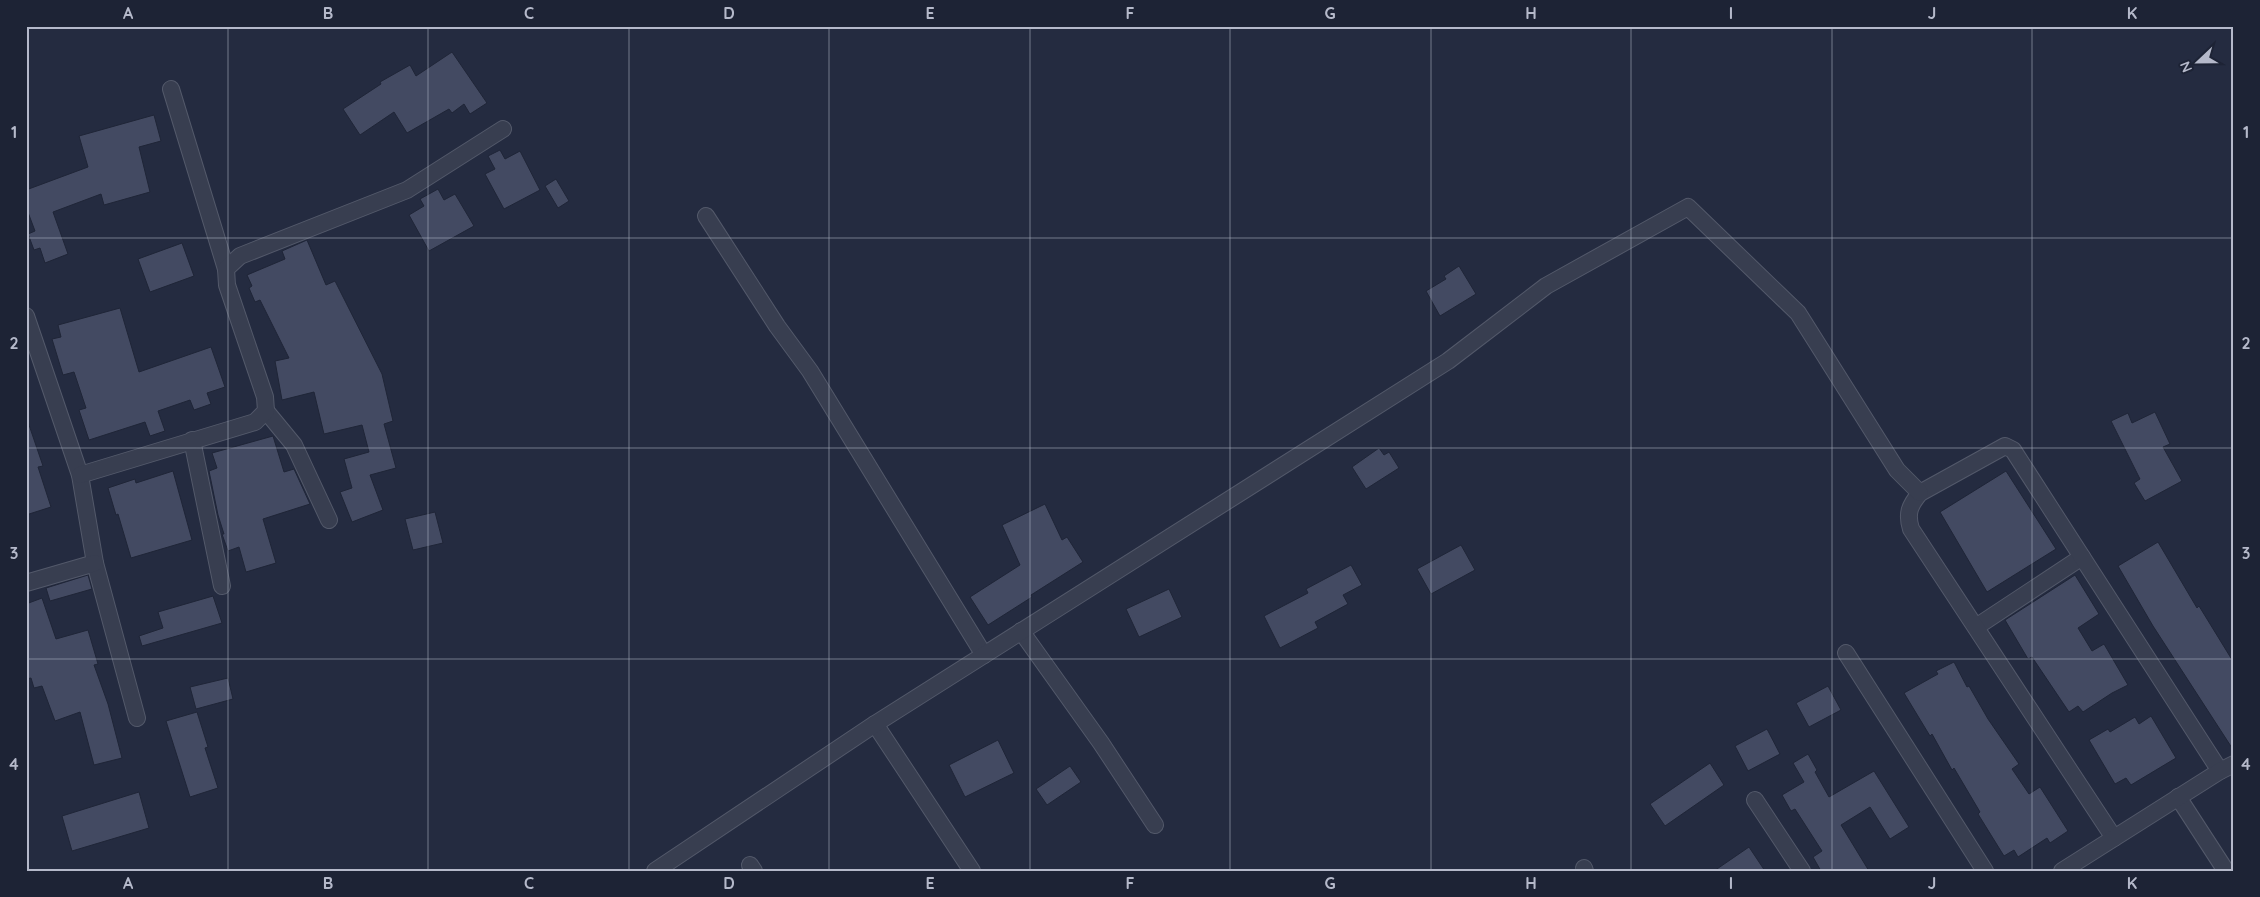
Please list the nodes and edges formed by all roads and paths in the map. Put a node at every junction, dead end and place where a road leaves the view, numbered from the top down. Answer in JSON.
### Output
{"nodes":[{"id":1,"x":171,"y":89,"type":"dead end"},
{"id":2,"x":503,"y":129,"type":"dead end"},
{"id":3,"x":706,"y":216,"type":"dead end"},
{"id":4,"x":226,"y":269,"type":"junction"},
{"id":5,"x":26,"y":316,"type":"edge"},
{"id":6,"x":266,"y":411,"type":"junction"},
{"id":7,"x":192,"y":440,"type":"junction"},
{"id":8,"x":80,"y":475,"type":"junction"},
{"id":9,"x":1920,"y":493,"type":"junction"},
{"id":10,"x":329,"y":520,"type":"dead end"},
{"id":11,"x":2082,"y":557,"type":"junction"},
{"id":12,"x":95,"y":563,"type":"junction"},
{"id":13,"x":26,"y":583,"type":"edge"},
{"id":14,"x":222,"y":586,"type":"dead end"},
{"id":15,"x":1976,"y":627,"type":"junction"},
{"id":16,"x":1021,"y":632,"type":"junction"},
{"id":17,"x":1846,"y":653,"type":"dead end"},
{"id":18,"x":984,"y":654,"type":"junction"},
{"id":19,"x":137,"y":718,"type":"dead end"},
{"id":20,"x":874,"y":724,"type":"junction"},
{"id":21,"x":2227,"y":768,"type":"edge"},
{"id":22,"x":2178,"y":797,"type":"junction"},
{"id":23,"x":1755,"y":800,"type":"dead end"},
{"id":24,"x":1156,"y":825,"type":"dead end"},
{"id":25,"x":2114,"y":838,"type":"junction"},
{"id":26,"x":655,"y":871,"type":"edge"},
{"id":27,"x":972,"y":871,"type":"edge"},
{"id":28,"x":1802,"y":871,"type":"edge"},
{"id":29,"x":1985,"y":871,"type":"edge"},
{"id":30,"x":2062,"y":871,"type":"edge"},
{"id":31,"x":2226,"y":871,"type":"edge"}],
"edges":[{"from":1,"to":4,"type":"street"},
{"from":2,"to":4,"type":"street"},
{"from":3,"to":18,"type":"street"},
{"from":4,"to":6,"type":"street"},
{"from":5,"to":8,"type":"street"},
{"from":6,"to":7,"type":"street"},
{"from":6,"to":10,"type":"street"},
{"from":7,"to":8,"type":"street"},
{"from":7,"to":14,"type":"street"},
{"from":8,"to":12,"type":"street"},
{"from":9,"to":11,"type":"street"},
{"from":9,"to":15,"type":"street"},
{"from":9,"to":16,"type":"street"},
{"from":11,"to":15,"type":"street"},
{"from":11,"to":21,"type":"street"},
{"from":12,"to":13,"type":"street"},
{"from":12,"to":19,"type":"street"},
{"from":15,"to":25,"type":"street"},
{"from":16,"to":18,"type":"street"},
{"from":16,"to":24,"type":"street"},
{"from":17,"to":29,"type":"street"},
{"from":18,"to":20,"type":"street"},
{"from":20,"to":26,"type":"street"},
{"from":20,"to":27,"type":"street"},
{"from":21,"to":22,"type":"street"},
{"from":22,"to":25,"type":"street"},
{"from":22,"to":31,"type":"street"},
{"from":23,"to":28,"type":"street"},
{"from":25,"to":30,"type":"street"}]}
